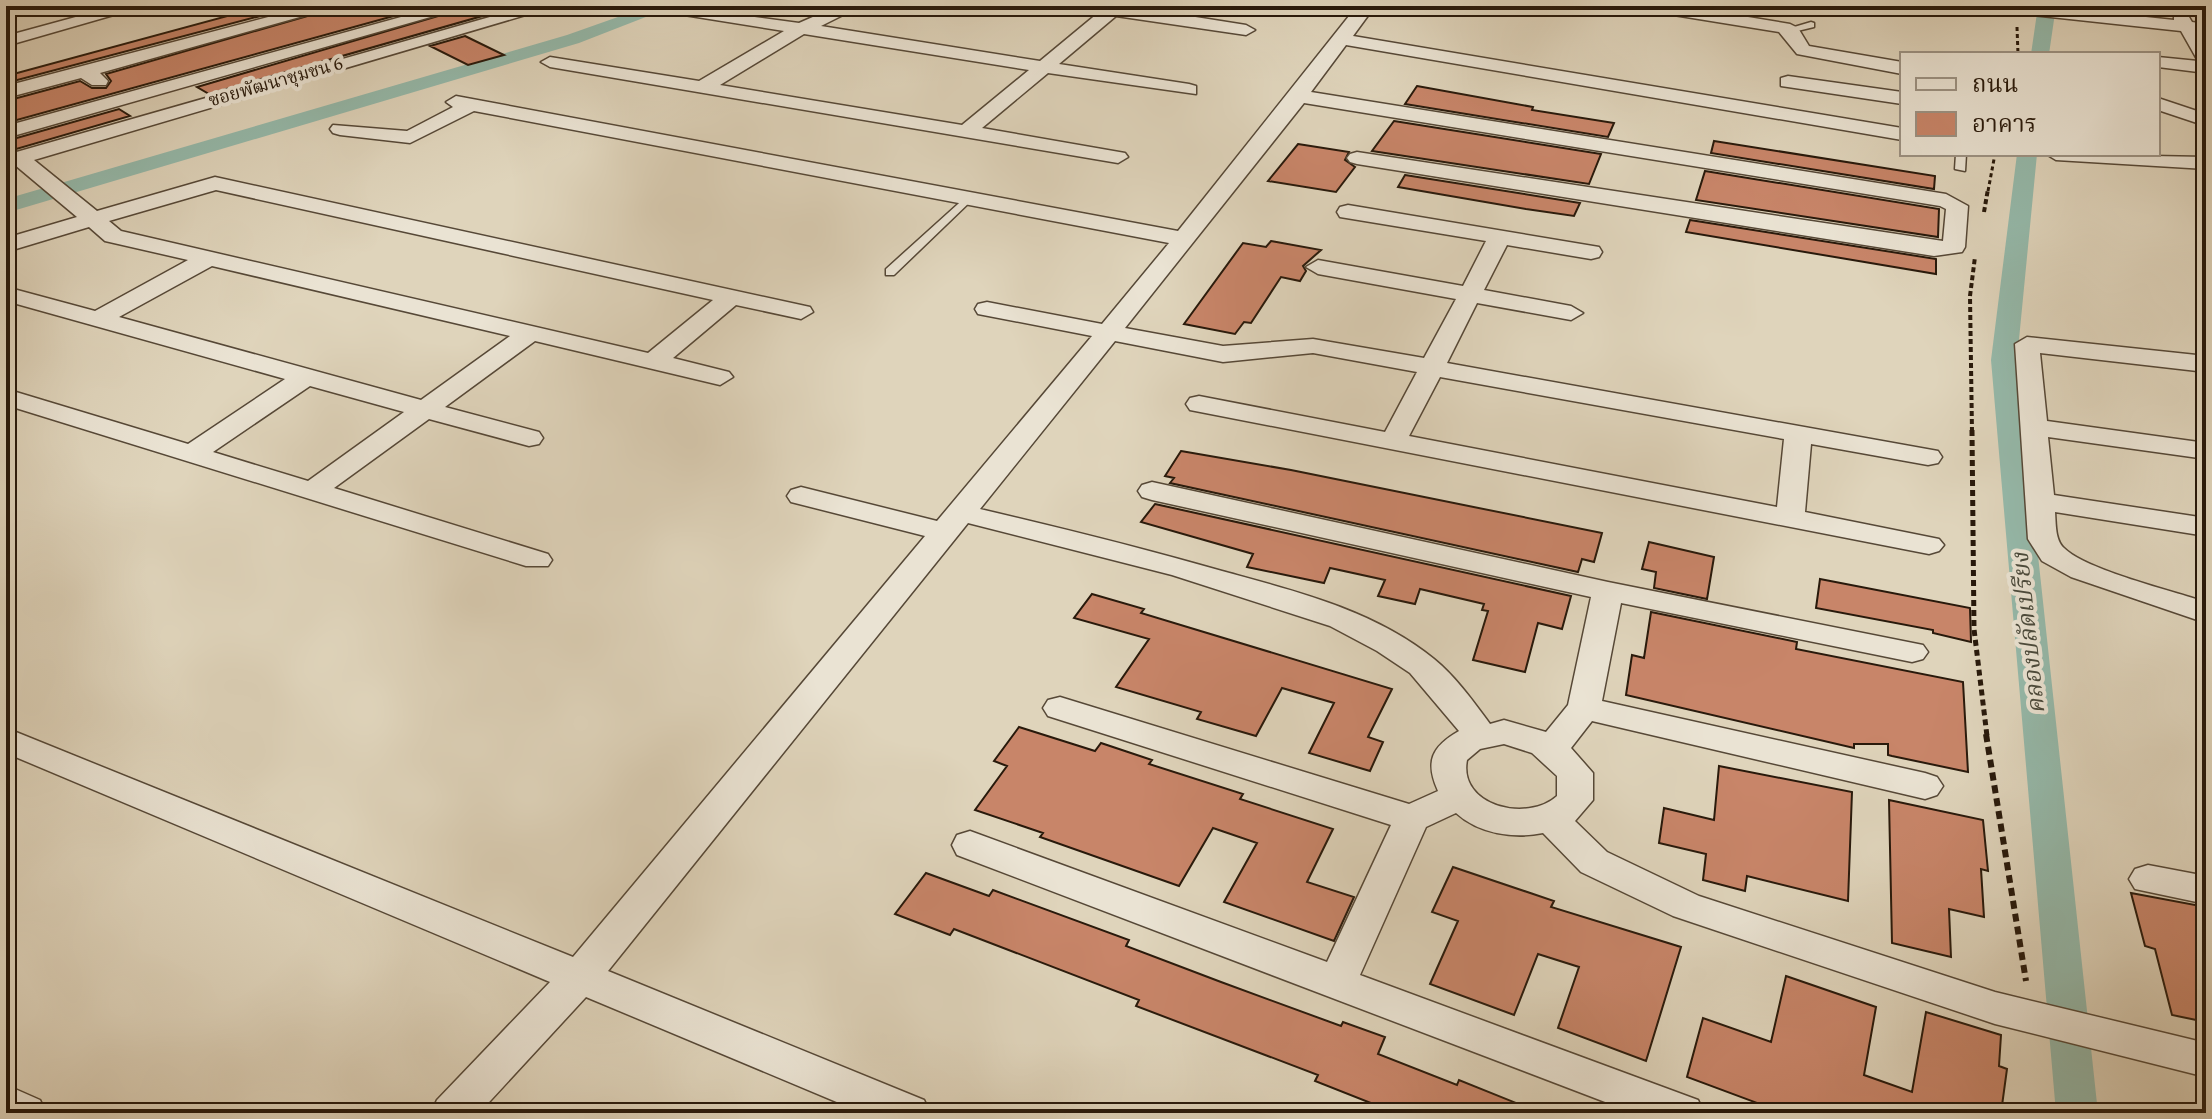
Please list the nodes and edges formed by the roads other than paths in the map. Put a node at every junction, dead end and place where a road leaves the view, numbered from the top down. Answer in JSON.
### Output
{"nodes":[{"id":1,"x":111,"y":6,"type":"edge"},
{"id":2,"x":330,"y":6,"type":"edge"},
{"id":3,"x":460,"y":6,"type":"edge"},
{"id":4,"x":547,"y":6,"type":"edge"},
{"id":5,"x":852,"y":6,"type":"edge"},
{"id":6,"x":1085,"y":6,"type":"edge"},
{"id":7,"x":1366,"y":6,"type":"edge"},
{"id":8,"x":1649,"y":6,"type":"edge"},
{"id":9,"x":2177,"y":6,"type":"edge"},
{"id":10,"x":2003,"y":7,"type":"edge"},
{"id":11,"x":1115,"y":8,"type":"edge"},
{"id":12,"x":678,"y":9,"type":"dead end"},
{"id":13,"x":1811,"y":25,"type":"dead end"},
{"id":14,"x":2183,"y":26,"type":"junction"},
{"id":15,"x":800,"y":29,"type":"junction"},
{"id":16,"x":2206,"y":29,"type":"edge"},
{"id":17,"x":1246,"y":30,"type":"dead end"},
{"id":18,"x":1789,"y":30,"type":"junction"},
{"id":19,"x":1341,"y":39,"type":"junction"},
{"id":20,"x":6,"y":41,"type":"edge"},
{"id":21,"x":1803,"y":50,"type":"junction"},
{"id":22,"x":2206,"y":59,"type":"edge"},
{"id":23,"x":550,"y":62,"type":"dead end"},
{"id":24,"x":2160,"y":62,"type":"edge"},
{"id":25,"x":1045,"y":67,"type":"junction"},
{"id":26,"x":2206,"y":67,"type":"edge"},
{"id":27,"x":1900,"y":68,"type":"edge"},
{"id":28,"x":84,"y":72,"type":"junction"},
{"id":29,"x":1788,"y":82,"type":"junction"},
{"id":30,"x":705,"y":86,"type":"junction"},
{"id":31,"x":1189,"y":90,"type":"dead end"},
{"id":32,"x":6,"y":92,"type":"edge"},
{"id":33,"x":1299,"y":96,"type":"junction"},
{"id":34,"x":126,"y":98,"type":"junction"},
{"id":35,"x":1900,"y":98,"type":"edge"},
{"id":36,"x":2160,"y":105,"type":"edge"},
{"id":37,"x":1773,"y":112,"type":"junction"},
{"id":38,"x":154,"y":118,"type":"junction"},
{"id":39,"x":2182,"y":120,"type":"edge"},
{"id":40,"x":340,"y":129,"type":"dead end"},
{"id":41,"x":6,"y":132,"type":"edge"},
{"id":42,"x":966,"y":132,"type":"junction"},
{"id":43,"x":1900,"y":134,"type":"edge"},
{"id":44,"x":2206,"y":142,"type":"edge"},
{"id":45,"x":1609,"y":148,"type":"junction"},
{"id":46,"x":1961,"y":156,"type":"edge"},
{"id":47,"x":2089,"y":156,"type":"edge"},
{"id":48,"x":1118,"y":157,"type":"dead end"},
{"id":49,"x":1357,"y":158,"type":"dead end"},
{"id":50,"x":12,"y":159,"type":"edge"},
{"id":51,"x":2206,"y":163,"type":"edge"},
{"id":52,"x":1961,"y":169,"type":"dead end"},
{"id":53,"x":1590,"y":195,"type":"junction"},
{"id":54,"x":968,"y":198,"type":"junction"},
{"id":55,"x":1348,"y":212,"type":"dead end"},
{"id":56,"x":86,"y":213,"type":"junction"},
{"id":57,"x":1500,"y":237,"type":"junction"},
{"id":58,"x":1183,"y":239,"type":"junction"},
{"id":59,"x":6,"y":245,"type":"edge"},
{"id":60,"x":1591,"y":252,"type":"dead end"},
{"id":61,"x":209,"y":258,"type":"junction"},
{"id":62,"x":1318,"y":267,"type":"dead end"},
{"id":63,"x":890,"y":272,"type":"dead end"},
{"id":64,"x":6,"y":294,"type":"edge"},
{"id":65,"x":1467,"y":294,"type":"junction"},
{"id":66,"x":731,"y":297,"type":"junction"},
{"id":67,"x":987,"y":309,"type":"dead end"},
{"id":68,"x":801,"y":312,"type":"dead end"},
{"id":69,"x":1571,"y":313,"type":"dead end"},
{"id":70,"x":98,"y":319,"type":"junction"},
{"id":71,"x":530,"y":333,"type":"junction"},
{"id":72,"x":1107,"y":334,"type":"junction"},
{"id":73,"x":654,"y":361,"type":"junction"},
{"id":74,"x":2206,"y":364,"type":"edge"},
{"id":75,"x":1430,"y":366,"type":"junction"},
{"id":76,"x":305,"y":377,"type":"junction"},
{"id":77,"x":720,"y":377,"type":"dead end"},
{"id":78,"x":6,"y":397,"type":"edge"},
{"id":79,"x":1199,"y":404,"type":"dead end"},
{"id":80,"x":426,"y":410,"type":"junction"},
{"id":81,"x":2034,"y":427,"type":"junction"},
{"id":82,"x":1798,"y":434,"type":"junction"},
{"id":83,"x":529,"y":438,"type":"dead end"},
{"id":84,"x":1393,"y":442,"type":"junction"},
{"id":85,"x":2206,"y":451,"type":"edge"},
{"id":86,"x":191,"y":454,"type":"junction"},
{"id":87,"x":1928,"y":457,"type":"dead end"},
{"id":88,"x":312,"y":491,"type":"junction"},
{"id":89,"x":1152,"y":491,"type":"dead end"},
{"id":90,"x":801,"y":496,"type":"dead end"},
{"id":91,"x":2040,"y":501,"type":"junction"},
{"id":92,"x":1790,"y":517,"type":"junction"},
{"id":93,"x":953,"y":522,"type":"junction"},
{"id":94,"x":2206,"y":527,"type":"edge"},
{"id":95,"x":1929,"y":545,"type":"dead end"},
{"id":96,"x":537,"y":560,"type":"dead end"},
{"id":97,"x":1608,"y":591,"type":"junction"},
{"id":98,"x":2206,"y":613,"type":"edge"},
{"id":99,"x":1912,"y":652,"type":"dead end"},
{"id":100,"x":1060,"y":708,"type":"dead end"},
{"id":101,"x":1584,"y":708,"type":"junction"},
{"id":102,"x":1479,"y":734,"type":"junction"},
{"id":103,"x":6,"y":740,"type":"edge"},
{"id":104,"x":1553,"y":747,"type":"junction"},
{"id":105,"x":1925,"y":786,"type":"dead end"},
{"id":106,"x":1457,"y":797,"type":"junction"},
{"id":107,"x":1412,"y":818,"type":"junction"},
{"id":108,"x":1551,"y":819,"type":"junction"},
{"id":109,"x":970,"y":845,"type":"dead end"},
{"id":110,"x":2148,"y":879,"type":"dead end"},
{"id":111,"x":2206,"y":890,"type":"edge"},
{"id":112,"x":581,"y":976,"type":"junction"},
{"id":113,"x":1336,"y":985,"type":"junction"},
{"id":114,"x":2187,"y":1056,"type":"edge"},
{"id":115,"x":6,"y":1103,"type":"edge"},
{"id":116,"x":25,"y":1113,"type":"edge"},
{"id":117,"x":452,"y":1113,"type":"edge"},
{"id":118,"x":909,"y":1113,"type":"edge"},
{"id":119,"x":1683,"y":1113,"type":"edge"}],
"edges":[{"from":1,"to":20,"type":"street"},
{"from":2,"to":28,"type":"street"},
{"from":3,"to":34,"type":"street"},
{"from":4,"to":38,"type":"street","name":"ซอยพัฒนาชุมชน 6"},
{"from":5,"to":15,"type":"street"},
{"from":6,"to":11,"type":"street"},
{"from":7,"to":19,"type":"street"},
{"from":8,"to":18,"type":"street"},
{"from":9,"to":14,"type":"street"},
{"from":10,"to":14,"type":"street"},
{"from":11,"to":17,"type":"street"},
{"from":11,"to":25,"type":"street"},
{"from":12,"to":15,"type":"street"},
{"from":13,"to":18,"type":"lane"},
{"from":14,"to":16,"type":"street"},
{"from":14,"to":22,"type":"street"},
{"from":15,"to":25,"type":"street"},
{"from":15,"to":30,"type":"street"},
{"from":18,"to":21,"type":"street"},
{"from":19,"to":33,"type":"street"},
{"from":19,"to":37,"type":"street"},
{"from":21,"to":27,"type":"street"},
{"from":21,"to":29,"type":"street"},
{"from":23,"to":30,"type":"street"},
{"from":24,"to":26,"type":"street"},
{"from":25,"to":31,"type":"street"},
{"from":25,"to":42,"type":"street"},
{"from":28,"to":32,"type":"street"},
{"from":28,"to":34,"type":"street"},
{"from":29,"to":35,"type":"street"},
{"from":29,"to":37,"type":"street"},
{"from":30,"to":42,"type":"street"},
{"from":33,"to":45,"type":"street"},
{"from":33,"to":58,"type":"street"},
{"from":34,"to":38,"type":"street"},
{"from":34,"to":41,"type":"street"},
{"from":36,"to":39,"type":"street"},
{"from":37,"to":43,"type":"street"},
{"from":38,"to":50,"type":"street","name":"ซอยพัฒนาชุมชน 6"},
{"from":39,"to":44,"type":"street"},
{"from":40,"to":54,"type":"street"},
{"from":42,"to":48,"type":"street"},
{"from":45,"to":53,"type":"street"},
{"from":45,"to":53,"type":"street"},
{"from":46,"to":52,"type":"lane"},
{"from":47,"to":51,"type":"street"},
{"from":49,"to":53,"type":"street"},
{"from":50,"to":56,"type":"street"},
{"from":54,"to":58,"type":"street"},
{"from":54,"to":63,"type":"lane"},
{"from":55,"to":57,"type":"street"},
{"from":56,"to":59,"type":"street"},
{"from":56,"to":61,"type":"street"},
{"from":56,"to":66,"type":"street"},
{"from":57,"to":60,"type":"street"},
{"from":57,"to":65,"type":"street"},
{"from":58,"to":72,"type":"street"},
{"from":61,"to":70,"type":"street"},
{"from":61,"to":71,"type":"street"},
{"from":62,"to":65,"type":"street"},
{"from":64,"to":70,"type":"street"},
{"from":65,"to":69,"type":"street"},
{"from":65,"to":75,"type":"street"},
{"from":66,"to":68,"type":"street"},
{"from":66,"to":73,"type":"street"},
{"from":67,"to":72,"type":"street"},
{"from":70,"to":76,"type":"street"},
{"from":71,"to":73,"type":"street"},
{"from":71,"to":80,"type":"street"},
{"from":72,"to":75,"type":"street"},
{"from":72,"to":93,"type":"street"},
{"from":73,"to":77,"type":"street"},
{"from":74,"to":81,"type":"street"},
{"from":75,"to":82,"type":"street"},
{"from":75,"to":84,"type":"street"},
{"from":76,"to":80,"type":"street"},
{"from":76,"to":86,"type":"street"},
{"from":78,"to":86,"type":"street"},
{"from":79,"to":84,"type":"street"},
{"from":80,"to":83,"type":"street"},
{"from":80,"to":88,"type":"street"},
{"from":81,"to":85,"type":"street"},
{"from":81,"to":91,"type":"street"},
{"from":82,"to":87,"type":"street"},
{"from":82,"to":92,"type":"street"},
{"from":84,"to":92,"type":"street"},
{"from":86,"to":88,"type":"street"},
{"from":88,"to":96,"type":"street"},
{"from":89,"to":97,"type":"street"},
{"from":90,"to":93,"type":"street"},
{"from":91,"to":94,"type":"street"},
{"from":91,"to":98,"type":"street"},
{"from":92,"to":95,"type":"street"},
{"from":93,"to":102,"type":"street"},
{"from":93,"to":112,"type":"street"},
{"from":97,"to":99,"type":"street"},
{"from":97,"to":101,"type":"street"},
{"from":100,"to":107,"type":"street"},
{"from":101,"to":104,"type":"street"},
{"from":101,"to":105,"type":"street"},
{"from":102,"to":104,"type":"street"},
{"from":102,"to":106,"type":"street"},
{"from":103,"to":112,"type":"street"},
{"from":104,"to":108,"type":"street"},
{"from":106,"to":107,"type":"street"},
{"from":106,"to":108,"type":"street"},
{"from":107,"to":113,"type":"street"},
{"from":108,"to":114,"type":"street"},
{"from":109,"to":113,"type":"street"},
{"from":110,"to":111,"type":"street"},
{"from":112,"to":117,"type":"street"},
{"from":112,"to":118,"type":"street"},
{"from":113,"to":119,"type":"street"},
{"from":115,"to":116,"type":"street"}]}
